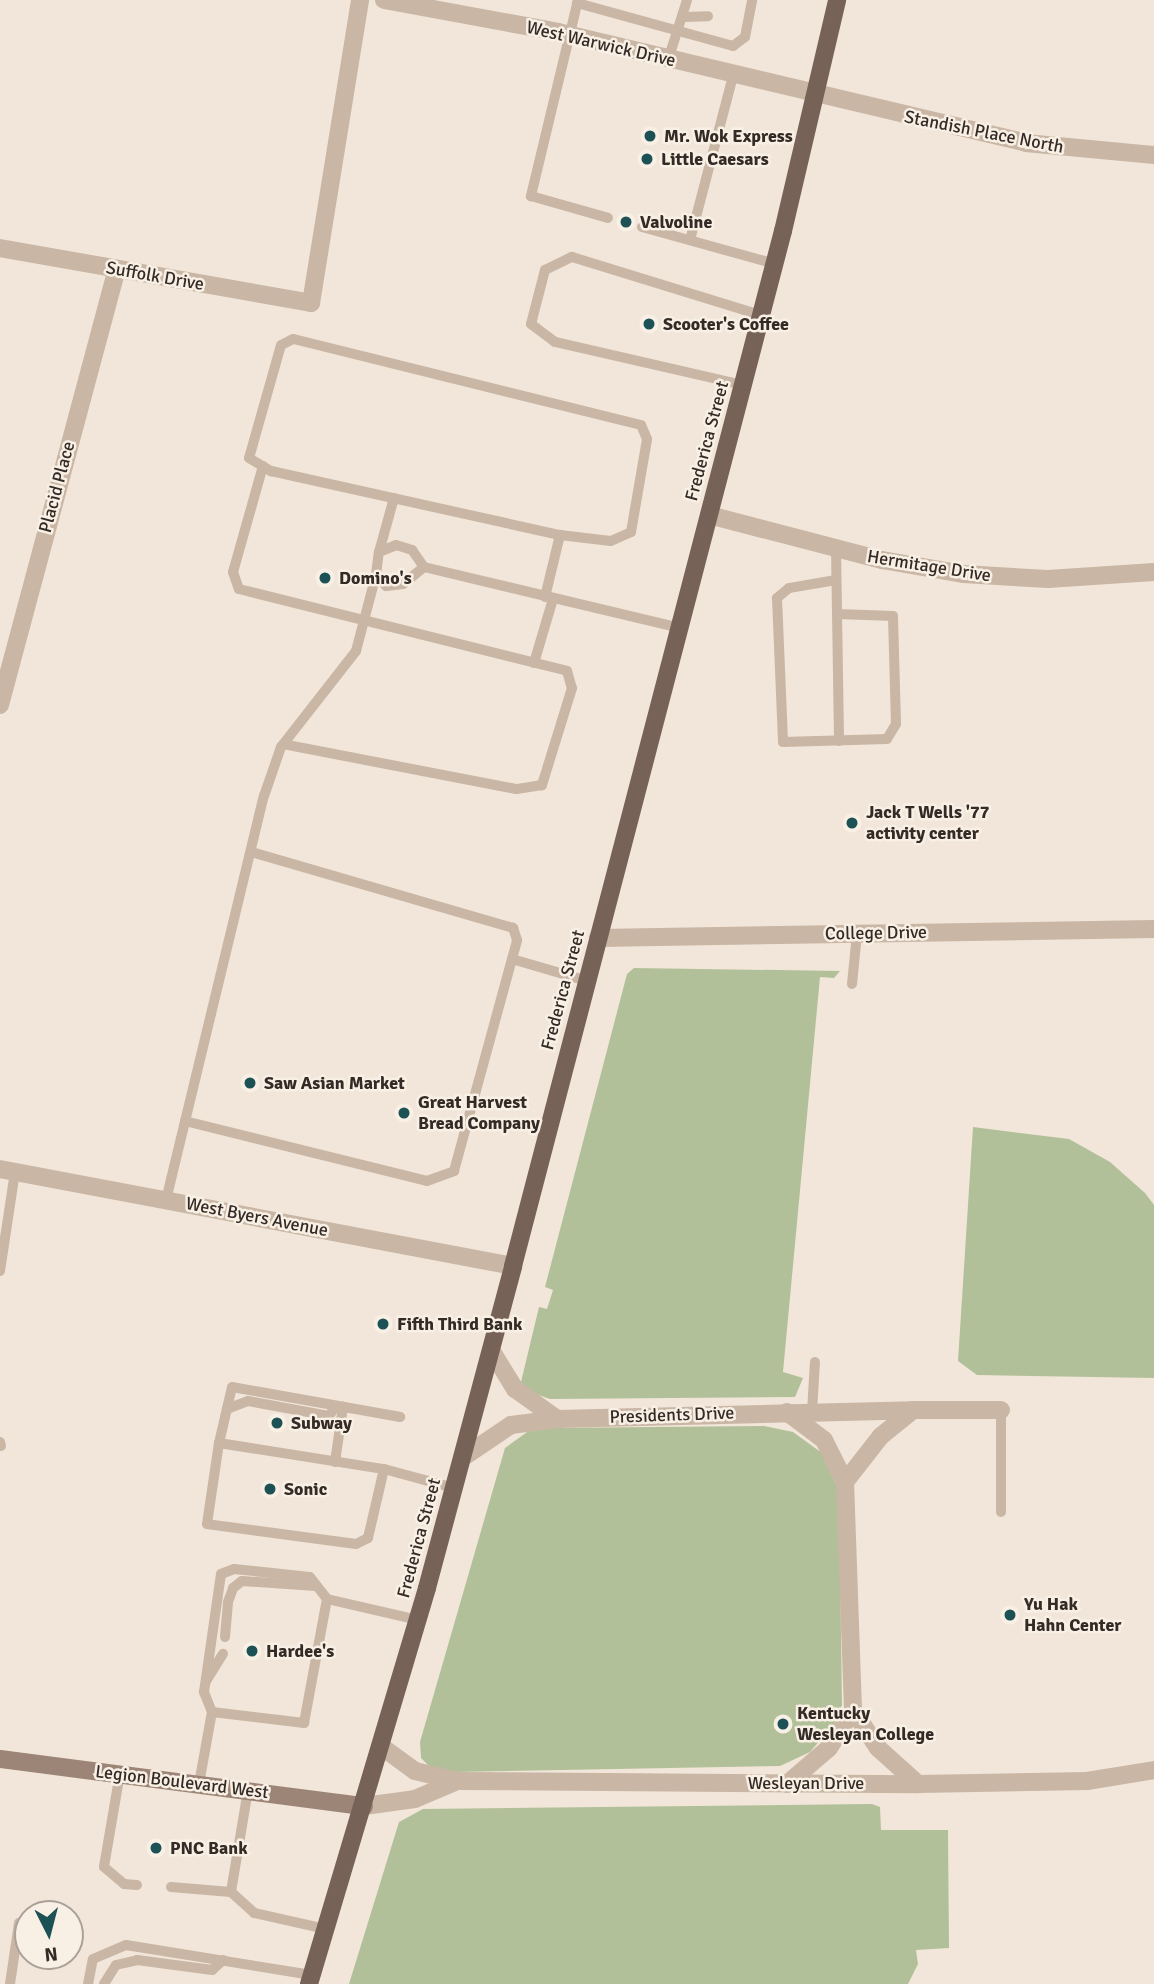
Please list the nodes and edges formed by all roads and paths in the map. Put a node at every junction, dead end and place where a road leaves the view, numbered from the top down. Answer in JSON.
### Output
{"nodes":[{"id":1,"x":360,"y":0,"type":"edge"},
{"id":2,"x":384,"y":0,"type":"edge"},
{"id":3,"x":687,"y":0,"type":"edge"},
{"id":4,"x":752,"y":0,"type":"edge"},
{"id":5,"x":837,"y":0,"type":"edge"},
{"id":6,"x":577,"y":2,"type":"edge"},
{"id":7,"x":748,"y":14,"type":"junction"},
{"id":8,"x":735,"y":15,"type":"dead end"},
{"id":9,"x":708,"y":16,"type":"dead end"},
{"id":10,"x":684,"y":17,"type":"junction"},
{"id":11,"x":677,"y":33,"type":"junction"},
{"id":12,"x":570,"y":35,"type":"junction"},
{"id":13,"x":668,"y":60,"type":"junction"},
{"id":14,"x":733,"y":76,"type":"junction"},
{"id":15,"x":816,"y":97,"type":"junction"},
{"id":16,"x":1154,"y":155,"type":"edge"},
{"id":17,"x":608,"y":218,"type":"dead end"},
{"id":18,"x":642,"y":227,"type":"dead end"},
{"id":19,"x":690,"y":240,"type":"junction"},
{"id":20,"x":0,"y":248,"type":"edge"},
{"id":21,"x":775,"y":264,"type":"junction"},
{"id":22,"x":117,"y":269,"type":"junction"},
{"id":23,"x":761,"y":315,"type":"junction"},
{"id":24,"x":743,"y":385,"type":"junction"},
{"id":25,"x":263,"y":466,"type":"junction"},
{"id":26,"x":394,"y":498,"type":"junction"},
{"id":27,"x":709,"y":515,"type":"junction"},
{"id":28,"x":560,"y":535,"type":"junction"},
{"id":29,"x":836,"y":548,"type":"junction"},
{"id":30,"x":379,"y":552,"type":"junction"},
{"id":31,"x":424,"y":567,"type":"junction"},
{"id":32,"x":1154,"y":572,"type":"edge"},
{"id":33,"x":376,"y":575,"type":"junction"},
{"id":34,"x":836,"y":580,"type":"junction"},
{"id":35,"x":549,"y":598,"type":"junction"},
{"id":36,"x":837,"y":614,"type":"junction"},
{"id":37,"x":364,"y":622,"type":"junction"},
{"id":38,"x":680,"y":628,"type":"junction"},
{"id":39,"x":534,"y":663,"type":"junction"},
{"id":40,"x":0,"y":705,"type":"edge"},
{"id":41,"x":839,"y":741,"type":"junction"},
{"id":42,"x":284,"y":744,"type":"junction"},
{"id":43,"x":251,"y":852,"type":"junction"},
{"id":44,"x":1154,"y":929,"type":"edge"},
{"id":45,"x":857,"y":934,"type":"junction"},
{"id":46,"x":598,"y":938,"type":"junction"},
{"id":47,"x":512,"y":959,"type":"junction"},
{"id":48,"x":587,"y":981,"type":"junction"},
{"id":49,"x":852,"y":984,"type":"dead end"},
{"id":50,"x":185,"y":1121,"type":"junction"},
{"id":51,"x":7,"y":1170,"type":"edge"},
{"id":52,"x":166,"y":1200,"type":"junction"},
{"id":53,"x":513,"y":1266,"type":"junction"},
{"id":54,"x":0,"y":1271,"type":"edge"},
{"id":55,"x":491,"y":1350,"type":"junction"},
{"id":56,"x":815,"y":1362,"type":"dead end"},
{"id":57,"x":340,"y":1406,"type":"junction"},
{"id":58,"x":227,"y":1409,"type":"junction"},
{"id":59,"x":913,"y":1410,"type":"junction"},
{"id":60,"x":1002,"y":1410,"type":"joint"},
{"id":61,"x":787,"y":1412,"type":"junction"},
{"id":62,"x":811,"y":1412,"type":"junction"},
{"id":63,"x":400,"y":1417,"type":"dead end"},
{"id":64,"x":557,"y":1419,"type":"junction"},
{"id":65,"x":219,"y":1443,"type":"junction"},
{"id":66,"x":462,"y":1458,"type":"junction"},
{"id":67,"x":335,"y":1462,"type":"junction"},
{"id":68,"x":384,"y":1469,"type":"junction"},
{"id":69,"x":845,"y":1482,"type":"junction"},
{"id":70,"x":454,"y":1488,"type":"junction"},
{"id":71,"x":1001,"y":1512,"type":"dead end"},
{"id":72,"x":316,"y":1587,"type":"junction"},
{"id":73,"x":327,"y":1599,"type":"junction"},
{"id":74,"x":418,"y":1620,"type":"junction"},
{"id":75,"x":225,"y":1637,"type":"dead end"},
{"id":76,"x":223,"y":1654,"type":"dead end"},
{"id":77,"x":205,"y":1682,"type":"junction"},
{"id":78,"x":853,"y":1710,"type":"junction"},
{"id":79,"x":212,"y":1712,"type":"junction"},
{"id":80,"x":382,"y":1747,"type":"junction"},
{"id":81,"x":0,"y":1759,"type":"edge"},
{"id":82,"x":1154,"y":1770,"type":"edge"},
{"id":83,"x":120,"y":1773,"type":"junction"},
{"id":84,"x":457,"y":1781,"type":"junction"},
{"id":85,"x":199,"y":1784,"type":"junction"},
{"id":86,"x":787,"y":1784,"type":"junction"},
{"id":87,"x":918,"y":1784,"type":"junction"},
{"id":88,"x":248,"y":1790,"type":"junction"},
{"id":89,"x":364,"y":1806,"type":"junction"},
{"id":90,"x":137,"y":1885,"type":"dead end"},
{"id":91,"x":171,"y":1887,"type":"dead end"},
{"id":92,"x":230,"y":1892,"type":"junction"},
{"id":93,"x":326,"y":1929,"type":"junction"},
{"id":94,"x":14,"y":1957,"type":"edge"},
{"id":95,"x":223,"y":1961,"type":"junction"},
{"id":96,"x":311,"y":1979,"type":"edge"},
{"id":97,"x":10,"y":1984,"type":"edge"},
{"id":98,"x":88,"y":1984,"type":"edge"},
{"id":99,"x":104,"y":1984,"type":"edge"}],
"edges":[{"from":1,"to":22,"type":"street","name":"Suffolk Drive"},
{"from":2,"to":12,"type":"street","name":"West Warwick Drive"},
{"from":3,"to":10,"type":"lane"},
{"from":4,"to":7,"type":"lane"},
{"from":5,"to":15,"type":"main road","name":"Frederica Street"},
{"from":6,"to":11,"type":"lane"},
{"from":6,"to":12,"type":"lane"},
{"from":7,"to":8,"type":"lane"},
{"from":7,"to":11,"type":"lane"},
{"from":9,"to":10,"type":"lane"},
{"from":10,"to":11,"type":"lane"},
{"from":11,"to":13,"type":"lane"},
{"from":12,"to":13,"type":"street","name":"West Warwick Drive"},
{"from":12,"to":17,"type":"lane"},
{"from":13,"to":14,"type":"street","name":"West Warwick Drive"},
{"from":14,"to":15,"type":"street","name":"West Warwick Drive"},
{"from":14,"to":19,"type":"lane"},
{"from":15,"to":16,"type":"street","name":"Standish Place North"},
{"from":15,"to":21,"type":"main road","name":"Frederica Street"},
{"from":18,"to":19,"type":"lane"},
{"from":19,"to":21,"type":"lane"},
{"from":20,"to":22,"type":"street","name":"Suffolk Drive"},
{"from":21,"to":23,"type":"main road","name":"Frederica Street"},
{"from":22,"to":40,"type":"street","name":"Placid Place"},
{"from":23,"to":24,"type":"main road","name":"Frederica Street"},
{"from":23,"to":24,"type":"lane"},
{"from":24,"to":27,"type":"main road","name":"Frederica Street"},
{"from":25,"to":26,"type":"lane"},
{"from":25,"to":28,"type":"lane"},
{"from":25,"to":37,"type":"lane"},
{"from":26,"to":28,"type":"lane"},
{"from":26,"to":30,"type":"lane"},
{"from":27,"to":29,"type":"street","name":"Hermitage Drive"},
{"from":27,"to":38,"type":"main road","name":"Frederica Street"},
{"from":28,"to":35,"type":"lane"},
{"from":29,"to":32,"type":"street","name":"Hermitage Drive"},
{"from":29,"to":34,"type":"lane"},
{"from":30,"to":31,"type":"lane"},
{"from":30,"to":33,"type":"lane"},
{"from":31,"to":33,"type":"lane"},
{"from":31,"to":35,"type":"lane"},
{"from":33,"to":37,"type":"lane"},
{"from":34,"to":36,"type":"lane"},
{"from":34,"to":41,"type":"lane"},
{"from":35,"to":38,"type":"lane"},
{"from":35,"to":39,"type":"lane"},
{"from":36,"to":41,"type":"lane"},
{"from":36,"to":41,"type":"lane"},
{"from":37,"to":39,"type":"lane"},
{"from":37,"to":42,"type":"lane"},
{"from":38,"to":46,"type":"main road","name":"Frederica Street"},
{"from":39,"to":42,"type":"lane"},
{"from":42,"to":43,"type":"lane"},
{"from":43,"to":47,"type":"lane"},
{"from":43,"to":50,"type":"lane"},
{"from":44,"to":45,"type":"street","name":"College Drive"},
{"from":45,"to":46,"type":"street","name":"College Drive"},
{"from":45,"to":49,"type":"lane"},
{"from":46,"to":48,"type":"main road","name":"Frederica Street"},
{"from":47,"to":48,"type":"lane"},
{"from":47,"to":50,"type":"lane"},
{"from":48,"to":53,"type":"main road","name":"Frederica Street"},
{"from":50,"to":52,"type":"lane"},
{"from":51,"to":52,"type":"street","name":"West Byers Avenue"},
{"from":51,"to":54,"type":"lane"},
{"from":52,"to":53,"type":"street","name":"West Byers Avenue"},
{"from":53,"to":55,"type":"main road","name":"Frederica Street"},
{"from":55,"to":64,"type":"street"},
{"from":55,"to":66,"type":"main road","name":"Frederica Street"},
{"from":56,"to":62,"type":"lane"},
{"from":57,"to":58,"type":"lane"},
{"from":57,"to":58,"type":"lane"},
{"from":57,"to":63,"type":"lane"},
{"from":57,"to":67,"type":"lane"},
{"from":58,"to":65,"type":"lane"},
{"from":59,"to":60,"type":"street","name":"Presidents Drive"},
{"from":59,"to":62,"type":"street","name":"Presidents Drive"},
{"from":59,"to":69,"type":"street"},
{"from":60,"to":71,"type":"lane"},
{"from":61,"to":62,"type":"street","name":"Presidents Drive"},
{"from":61,"to":64,"type":"street","name":"Presidents Drive"},
{"from":61,"to":69,"type":"street"},
{"from":64,"to":66,"type":"street","name":"Presidents Drive"},
{"from":65,"to":67,"type":"lane"},
{"from":65,"to":68,"type":"lane"},
{"from":66,"to":70,"type":"main road","name":"Frederica Street"},
{"from":67,"to":68,"type":"lane"},
{"from":68,"to":70,"type":"lane"},
{"from":69,"to":78,"type":"street"},
{"from":70,"to":74,"type":"main road","name":"Frederica Street"},
{"from":72,"to":73,"type":"lane"},
{"from":72,"to":75,"type":"lane"},
{"from":72,"to":77,"type":"lane"},
{"from":73,"to":74,"type":"lane"},
{"from":73,"to":79,"type":"lane"},
{"from":74,"to":80,"type":"main road","name":"Frederica Street"},
{"from":76,"to":77,"type":"lane"},
{"from":77,"to":79,"type":"lane"},
{"from":78,"to":86,"type":"street"},
{"from":78,"to":87,"type":"street"},
{"from":79,"to":85,"type":"lane"},
{"from":80,"to":84,"type":"street","name":"Wesleyan Drive"},
{"from":80,"to":89,"type":"main road","name":"Frederica Street"},
{"from":81,"to":83,"type":"street","name":"Legion Boulevard West"},
{"from":82,"to":87,"type":"street","name":"Wesleyan Drive"},
{"from":83,"to":85,"type":"street","name":"Legion Boulevard West"},
{"from":83,"to":90,"type":"lane"},
{"from":84,"to":86,"type":"street","name":"Wesleyan Drive"},
{"from":84,"to":89,"type":"street","name":"Wesleyan Drive"},
{"from":85,"to":88,"type":"street","name":"Legion Boulevard West"},
{"from":86,"to":87,"type":"street","name":"Wesleyan Drive"},
{"from":88,"to":89,"type":"street","name":"Legion Boulevard West"},
{"from":88,"to":92,"type":"lane"},
{"from":89,"to":93,"type":"main road","name":"Frederica Street"},
{"from":91,"to":92,"type":"lane"},
{"from":92,"to":93,"type":"lane"},
{"from":93,"to":96,"type":"main road","name":"Frederica Street"},
{"from":94,"to":97,"type":"lane"},
{"from":95,"to":96,"type":"lane"},
{"from":95,"to":98,"type":"lane"},
{"from":95,"to":99,"type":"lane"}]}
